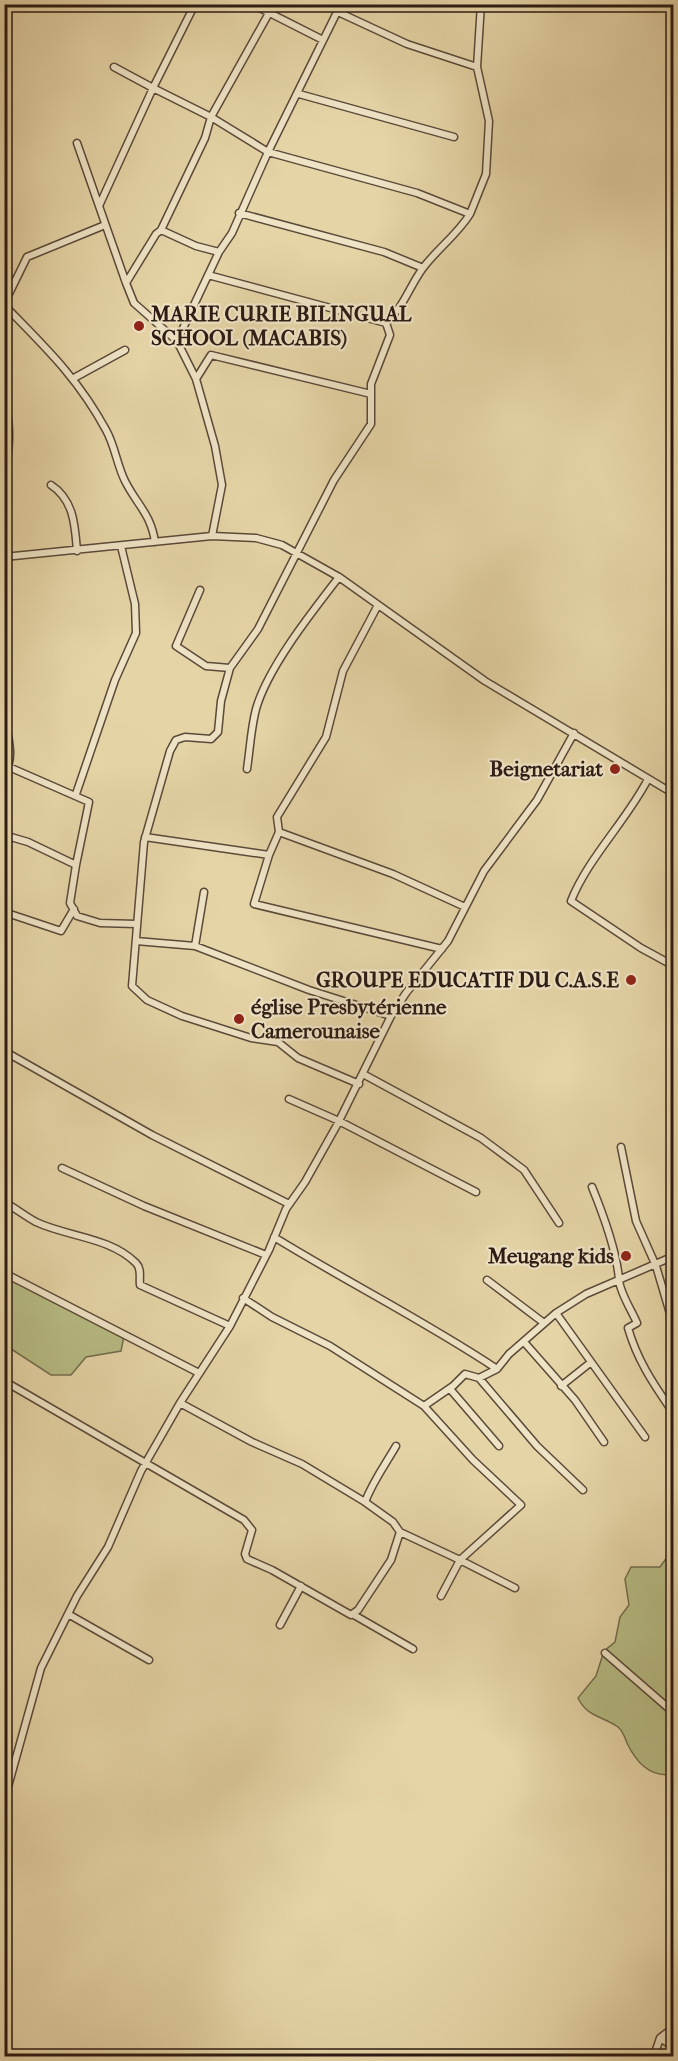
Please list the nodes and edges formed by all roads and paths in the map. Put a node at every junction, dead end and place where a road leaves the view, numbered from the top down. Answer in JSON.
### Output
{"nodes":[{"id":1,"x":195,"y":4,"type":"edge"},
{"id":2,"x":252,"y":4,"type":"edge"},
{"id":3,"x":274,"y":4,"type":"edge"},
{"id":4,"x":341,"y":4,"type":"edge"},
{"id":5,"x":481,"y":4,"type":"edge"},
{"id":6,"x":338,"y":12,"type":"junction"},
{"id":7,"x":269,"y":13,"type":"junction"},
{"id":8,"x":323,"y":40,"type":"junction"},
{"id":9,"x":114,"y":67,"type":"dead end"},
{"id":10,"x":477,"y":67,"type":"junction"},
{"id":11,"x":153,"y":88,"type":"junction"},
{"id":12,"x":299,"y":94,"type":"junction"},
{"id":13,"x":211,"y":117,"type":"junction"},
{"id":14,"x":454,"y":137,"type":"dead end"},
{"id":15,"x":77,"y":143,"type":"dead end"},
{"id":16,"x":268,"y":152,"type":"junction"},
{"id":17,"x":99,"y":206,"type":"junction"},
{"id":18,"x":239,"y":213,"type":"junction"},
{"id":19,"x":470,"y":214,"type":"junction"},
{"id":20,"x":105,"y":225,"type":"junction"},
{"id":21,"x":161,"y":230,"type":"junction"},
{"id":22,"x":219,"y":252,"type":"junction"},
{"id":23,"x":423,"y":268,"type":"junction"},
{"id":24,"x":208,"y":275,"type":"junction"},
{"id":25,"x":126,"y":283,"type":"junction"},
{"id":26,"x":4,"y":304,"type":"edge"},
{"id":27,"x":386,"y":323,"type":"junction"},
{"id":28,"x":177,"y":341,"type":"junction"},
{"id":29,"x":125,"y":350,"type":"dead end"},
{"id":30,"x":74,"y":378,"type":"junction"},
{"id":31,"x":196,"y":379,"type":"junction"},
{"id":32,"x":371,"y":394,"type":"junction"},
{"id":33,"x":4,"y":400,"type":"edge"},
{"id":34,"x":4,"y":484,"type":"edge"},
{"id":35,"x":51,"y":485,"type":"dead end"},
{"id":36,"x":212,"y":536,"type":"junction"},
{"id":37,"x":155,"y":542,"type":"junction"},
{"id":38,"x":121,"y":546,"type":"junction"},
{"id":39,"x":77,"y":551,"type":"junction"},
{"id":40,"x":297,"y":551,"type":"junction"},
{"id":41,"x":4,"y":558,"type":"edge"},
{"id":42,"x":339,"y":577,"type":"junction"},
{"id":43,"x":200,"y":590,"type":"dead end"},
{"id":44,"x":378,"y":605,"type":"junction"},
{"id":45,"x":230,"y":668,"type":"junction"},
{"id":46,"x":4,"y":717,"type":"edge"},
{"id":47,"x":574,"y":733,"type":"junction"},
{"id":48,"x":6,"y":736,"type":"edge"},
{"id":49,"x":9,"y":767,"type":"junction"},
{"id":50,"x":247,"y":769,"type":"dead end"},
{"id":51,"x":4,"y":773,"type":"edge"},
{"id":52,"x":648,"y":779,"type":"junction"},
{"id":53,"x":76,"y":794,"type":"junction"},
{"id":54,"x":674,"y":794,"type":"edge"},
{"id":55,"x":279,"y":832,"type":"junction"},
{"id":56,"x":4,"y":835,"type":"edge"},
{"id":57,"x":145,"y":837,"type":"junction"},
{"id":58,"x":269,"y":855,"type":"junction"},
{"id":59,"x":76,"y":865,"type":"junction"},
{"id":60,"x":204,"y":892,"type":"dead end"},
{"id":61,"x":465,"y":907,"type":"junction"},
{"id":62,"x":74,"y":909,"type":"junction"},
{"id":63,"x":4,"y":912,"type":"edge"},
{"id":64,"x":135,"y":924,"type":"junction"},
{"id":65,"x":136,"y":941,"type":"junction"},
{"id":66,"x":195,"y":946,"type":"junction"},
{"id":67,"x":442,"y":949,"type":"junction"},
{"id":68,"x":674,"y":966,"type":"edge"},
{"id":69,"x":392,"y":1016,"type":"junction"},
{"id":70,"x":4,"y":1051,"type":"edge"},
{"id":71,"x":363,"y":1074,"type":"junction"},
{"id":72,"x":359,"y":1084,"type":"junction"},
{"id":73,"x":289,"y":1100,"type":"dead end"},
{"id":74,"x":339,"y":1121,"type":"junction"},
{"id":75,"x":621,"y":1147,"type":"dead end"},
{"id":76,"x":62,"y":1168,"type":"dead end"},
{"id":77,"x":592,"y":1187,"type":"dead end"},
{"id":78,"x":476,"y":1192,"type":"dead end"},
{"id":79,"x":4,"y":1202,"type":"edge"},
{"id":80,"x":289,"y":1204,"type":"junction"},
{"id":81,"x":559,"y":1223,"type":"dead end"},
{"id":82,"x":273,"y":1237,"type":"junction"},
{"id":83,"x":266,"y":1255,"type":"junction"},
{"id":84,"x":674,"y":1256,"type":"edge"},
{"id":85,"x":656,"y":1266,"type":"junction"},
{"id":86,"x":4,"y":1273,"type":"edge"},
{"id":87,"x":487,"y":1280,"type":"dead end"},
{"id":88,"x":619,"y":1280,"type":"junction"},
{"id":89,"x":243,"y":1298,"type":"junction"},
{"id":90,"x":556,"y":1313,"type":"junction"},
{"id":91,"x":544,"y":1323,"type":"junction"},
{"id":92,"x":230,"y":1326,"type":"junction"},
{"id":93,"x":674,"y":1327,"type":"edge"},
{"id":94,"x":524,"y":1342,"type":"junction"},
{"id":95,"x":674,"y":1346,"type":"edge"},
{"id":96,"x":674,"y":1354,"type":"edge"},
{"id":97,"x":590,"y":1363,"type":"junction"},
{"id":98,"x":497,"y":1369,"type":"junction"},
{"id":99,"x":199,"y":1373,"type":"junction"},
{"id":100,"x":479,"y":1378,"type":"junction"},
{"id":101,"x":4,"y":1381,"type":"edge"},
{"id":102,"x":561,"y":1386,"type":"junction"},
{"id":103,"x":674,"y":1388,"type":"edge"},
{"id":104,"x":450,"y":1389,"type":"junction"},
{"id":105,"x":674,"y":1398,"type":"edge"},
{"id":106,"x":180,"y":1403,"type":"junction"},
{"id":107,"x":424,"y":1406,"type":"junction"},
{"id":108,"x":674,"y":1406,"type":"edge"},
{"id":109,"x":645,"y":1437,"type":"dead end"},
{"id":110,"x":604,"y":1442,"type":"dead end"},
{"id":111,"x":396,"y":1446,"type":"dead end"},
{"id":112,"x":499,"y":1446,"type":"dead end"},
{"id":113,"x":146,"y":1461,"type":"junction"},
{"id":114,"x":584,"y":1490,"type":"dead end"},
{"id":115,"x":365,"y":1502,"type":"junction"},
{"id":116,"x":399,"y":1532,"type":"junction"},
{"id":117,"x":460,"y":1560,"type":"junction"},
{"id":118,"x":302,"y":1586,"type":"junction"},
{"id":119,"x":515,"y":1588,"type":"dead end"},
{"id":120,"x":441,"y":1596,"type":"dead end"},
{"id":121,"x":68,"y":1614,"type":"junction"},
{"id":122,"x":354,"y":1615,"type":"junction"},
{"id":123,"x":280,"y":1625,"type":"dead end"},
{"id":124,"x":413,"y":1649,"type":"dead end"},
{"id":125,"x":605,"y":1653,"type":"dead end"},
{"id":126,"x":149,"y":1660,"type":"dead end"},
{"id":127,"x":674,"y":1713,"type":"edge"},
{"id":128,"x":4,"y":1801,"type":"edge"},
{"id":129,"x":674,"y":2027,"type":"edge"},
{"id":130,"x":660,"y":2038,"type":"junction"},
{"id":131,"x":674,"y":2047,"type":"edge"},
{"id":132,"x":654,"y":2056,"type":"edge"}],
"edges":[{"from":1,"to":11,"type":"street"},
{"from":2,"to":7,"type":"street"},
{"from":3,"to":7,"type":"street"},
{"from":4,"to":6,"type":"street"},
{"from":5,"to":10,"type":"street"},
{"from":6,"to":8,"type":"street"},
{"from":6,"to":10,"type":"street"},
{"from":7,"to":8,"type":"street"},
{"from":7,"to":13,"type":"street"},
{"from":8,"to":12,"type":"street"},
{"from":9,"to":11,"type":"street"},
{"from":10,"to":19,"type":"street"},
{"from":11,"to":13,"type":"street"},
{"from":11,"to":17,"type":"street"},
{"from":12,"to":14,"type":"street"},
{"from":12,"to":16,"type":"street"},
{"from":13,"to":16,"type":"street"},
{"from":13,"to":21,"type":"street"},
{"from":15,"to":17,"type":"street"},
{"from":16,"to":18,"type":"street"},
{"from":16,"to":19,"type":"street"},
{"from":17,"to":20,"type":"street"},
{"from":18,"to":22,"type":"street"},
{"from":18,"to":23,"type":"street"},
{"from":19,"to":23,"type":"street"},
{"from":20,"to":25,"type":"street"},
{"from":20,"to":26,"type":"street"},
{"from":21,"to":22,"type":"street"},
{"from":21,"to":25,"type":"street"},
{"from":22,"to":24,"type":"street"},
{"from":23,"to":27,"type":"street"},
{"from":24,"to":27,"type":"street"},
{"from":24,"to":28,"type":"street"},
{"from":25,"to":28,"type":"street"},
{"from":26,"to":30,"type":"street"},
{"from":27,"to":32,"type":"street"},
{"from":28,"to":31,"type":"street"},
{"from":29,"to":30,"type":"street"},
{"from":30,"to":37,"type":"street"},
{"from":31,"to":32,"type":"street"},
{"from":31,"to":36,"type":"street"},
{"from":32,"to":40,"type":"street"},
{"from":33,"to":34,"type":"street"},
{"from":35,"to":39,"type":"street"},
{"from":36,"to":37,"type":"street"},
{"from":36,"to":40,"type":"street"},
{"from":37,"to":38,"type":"street"},
{"from":38,"to":39,"type":"street"},
{"from":38,"to":53,"type":"street"},
{"from":39,"to":41,"type":"street"},
{"from":40,"to":42,"type":"street"},
{"from":40,"to":45,"type":"street"},
{"from":42,"to":44,"type":"street"},
{"from":42,"to":50,"type":"street"},
{"from":43,"to":45,"type":"street"},
{"from":44,"to":47,"type":"street"},
{"from":44,"to":55,"type":"street"},
{"from":45,"to":57,"type":"street"},
{"from":46,"to":48,"type":"street"},
{"from":47,"to":52,"type":"street"},
{"from":47,"to":61,"type":"street"},
{"from":48,"to":49,"type":"street"},
{"from":49,"to":51,"type":"street"},
{"from":49,"to":53,"type":"street"},
{"from":52,"to":54,"type":"street"},
{"from":52,"to":68,"type":"street"},
{"from":53,"to":59,"type":"street"},
{"from":55,"to":58,"type":"street"},
{"from":55,"to":61,"type":"street"},
{"from":56,"to":59,"type":"street"},
{"from":57,"to":58,"type":"street"},
{"from":57,"to":64,"type":"street"},
{"from":58,"to":67,"type":"street"},
{"from":59,"to":62,"type":"street"},
{"from":60,"to":66,"type":"street"},
{"from":61,"to":67,"type":"street"},
{"from":62,"to":63,"type":"street"},
{"from":62,"to":64,"type":"street"},
{"from":64,"to":65,"type":"street"},
{"from":65,"to":66,"type":"street"},
{"from":65,"to":72,"type":"street"},
{"from":66,"to":69,"type":"street"},
{"from":67,"to":69,"type":"street"},
{"from":69,"to":71,"type":"street"},
{"from":70,"to":80,"type":"street"},
{"from":71,"to":72,"type":"street"},
{"from":71,"to":81,"type":"street"},
{"from":72,"to":74,"type":"street"},
{"from":73,"to":74,"type":"street"},
{"from":74,"to":78,"type":"street"},
{"from":74,"to":80,"type":"street"},
{"from":75,"to":85,"type":"street"},
{"from":76,"to":83,"type":"street"},
{"from":77,"to":88,"type":"street"},
{"from":79,"to":92,"type":"street"},
{"from":80,"to":82,"type":"street"},
{"from":82,"to":83,"type":"street"},
{"from":82,"to":98,"type":"street"},
{"from":83,"to":89,"type":"street"},
{"from":84,"to":85,"type":"street"},
{"from":85,"to":88,"type":"street"},
{"from":85,"to":93,"type":"street"},
{"from":86,"to":99,"type":"street"},
{"from":87,"to":91,"type":"street"},
{"from":88,"to":90,"type":"street"},
{"from":88,"to":108,"type":"street"},
{"from":89,"to":92,"type":"street"},
{"from":89,"to":107,"type":"street"},
{"from":90,"to":91,"type":"street"},
{"from":90,"to":97,"type":"street"},
{"from":91,"to":94,"type":"street"},
{"from":92,"to":99,"type":"street"},
{"from":94,"to":98,"type":"street"},
{"from":94,"to":102,"type":"street"},
{"from":95,"to":96,"type":"street"},
{"from":97,"to":102,"type":"street"},
{"from":97,"to":109,"type":"street"},
{"from":98,"to":100,"type":"street"},
{"from":99,"to":106,"type":"street"},
{"from":100,"to":104,"type":"street"},
{"from":100,"to":114,"type":"street"},
{"from":101,"to":113,"type":"street"},
{"from":102,"to":110,"type":"street"},
{"from":103,"to":105,"type":"street"},
{"from":104,"to":107,"type":"street"},
{"from":104,"to":112,"type":"street"},
{"from":106,"to":113,"type":"street"},
{"from":106,"to":115,"type":"street"},
{"from":107,"to":117,"type":"street"},
{"from":111,"to":115,"type":"street"},
{"from":113,"to":118,"type":"street"},
{"from":113,"to":121,"type":"street"},
{"from":115,"to":116,"type":"street"},
{"from":116,"to":117,"type":"street"},
{"from":116,"to":122,"type":"street"},
{"from":117,"to":119,"type":"street"},
{"from":117,"to":120,"type":"street"},
{"from":118,"to":122,"type":"street"},
{"from":118,"to":123,"type":"street"},
{"from":121,"to":126,"type":"street"},
{"from":121,"to":128,"type":"street"},
{"from":122,"to":124,"type":"street"},
{"from":125,"to":127,"type":"street"},
{"from":129,"to":130,"type":"street"},
{"from":130,"to":131,"type":"street"},
{"from":130,"to":132,"type":"street"}]}
